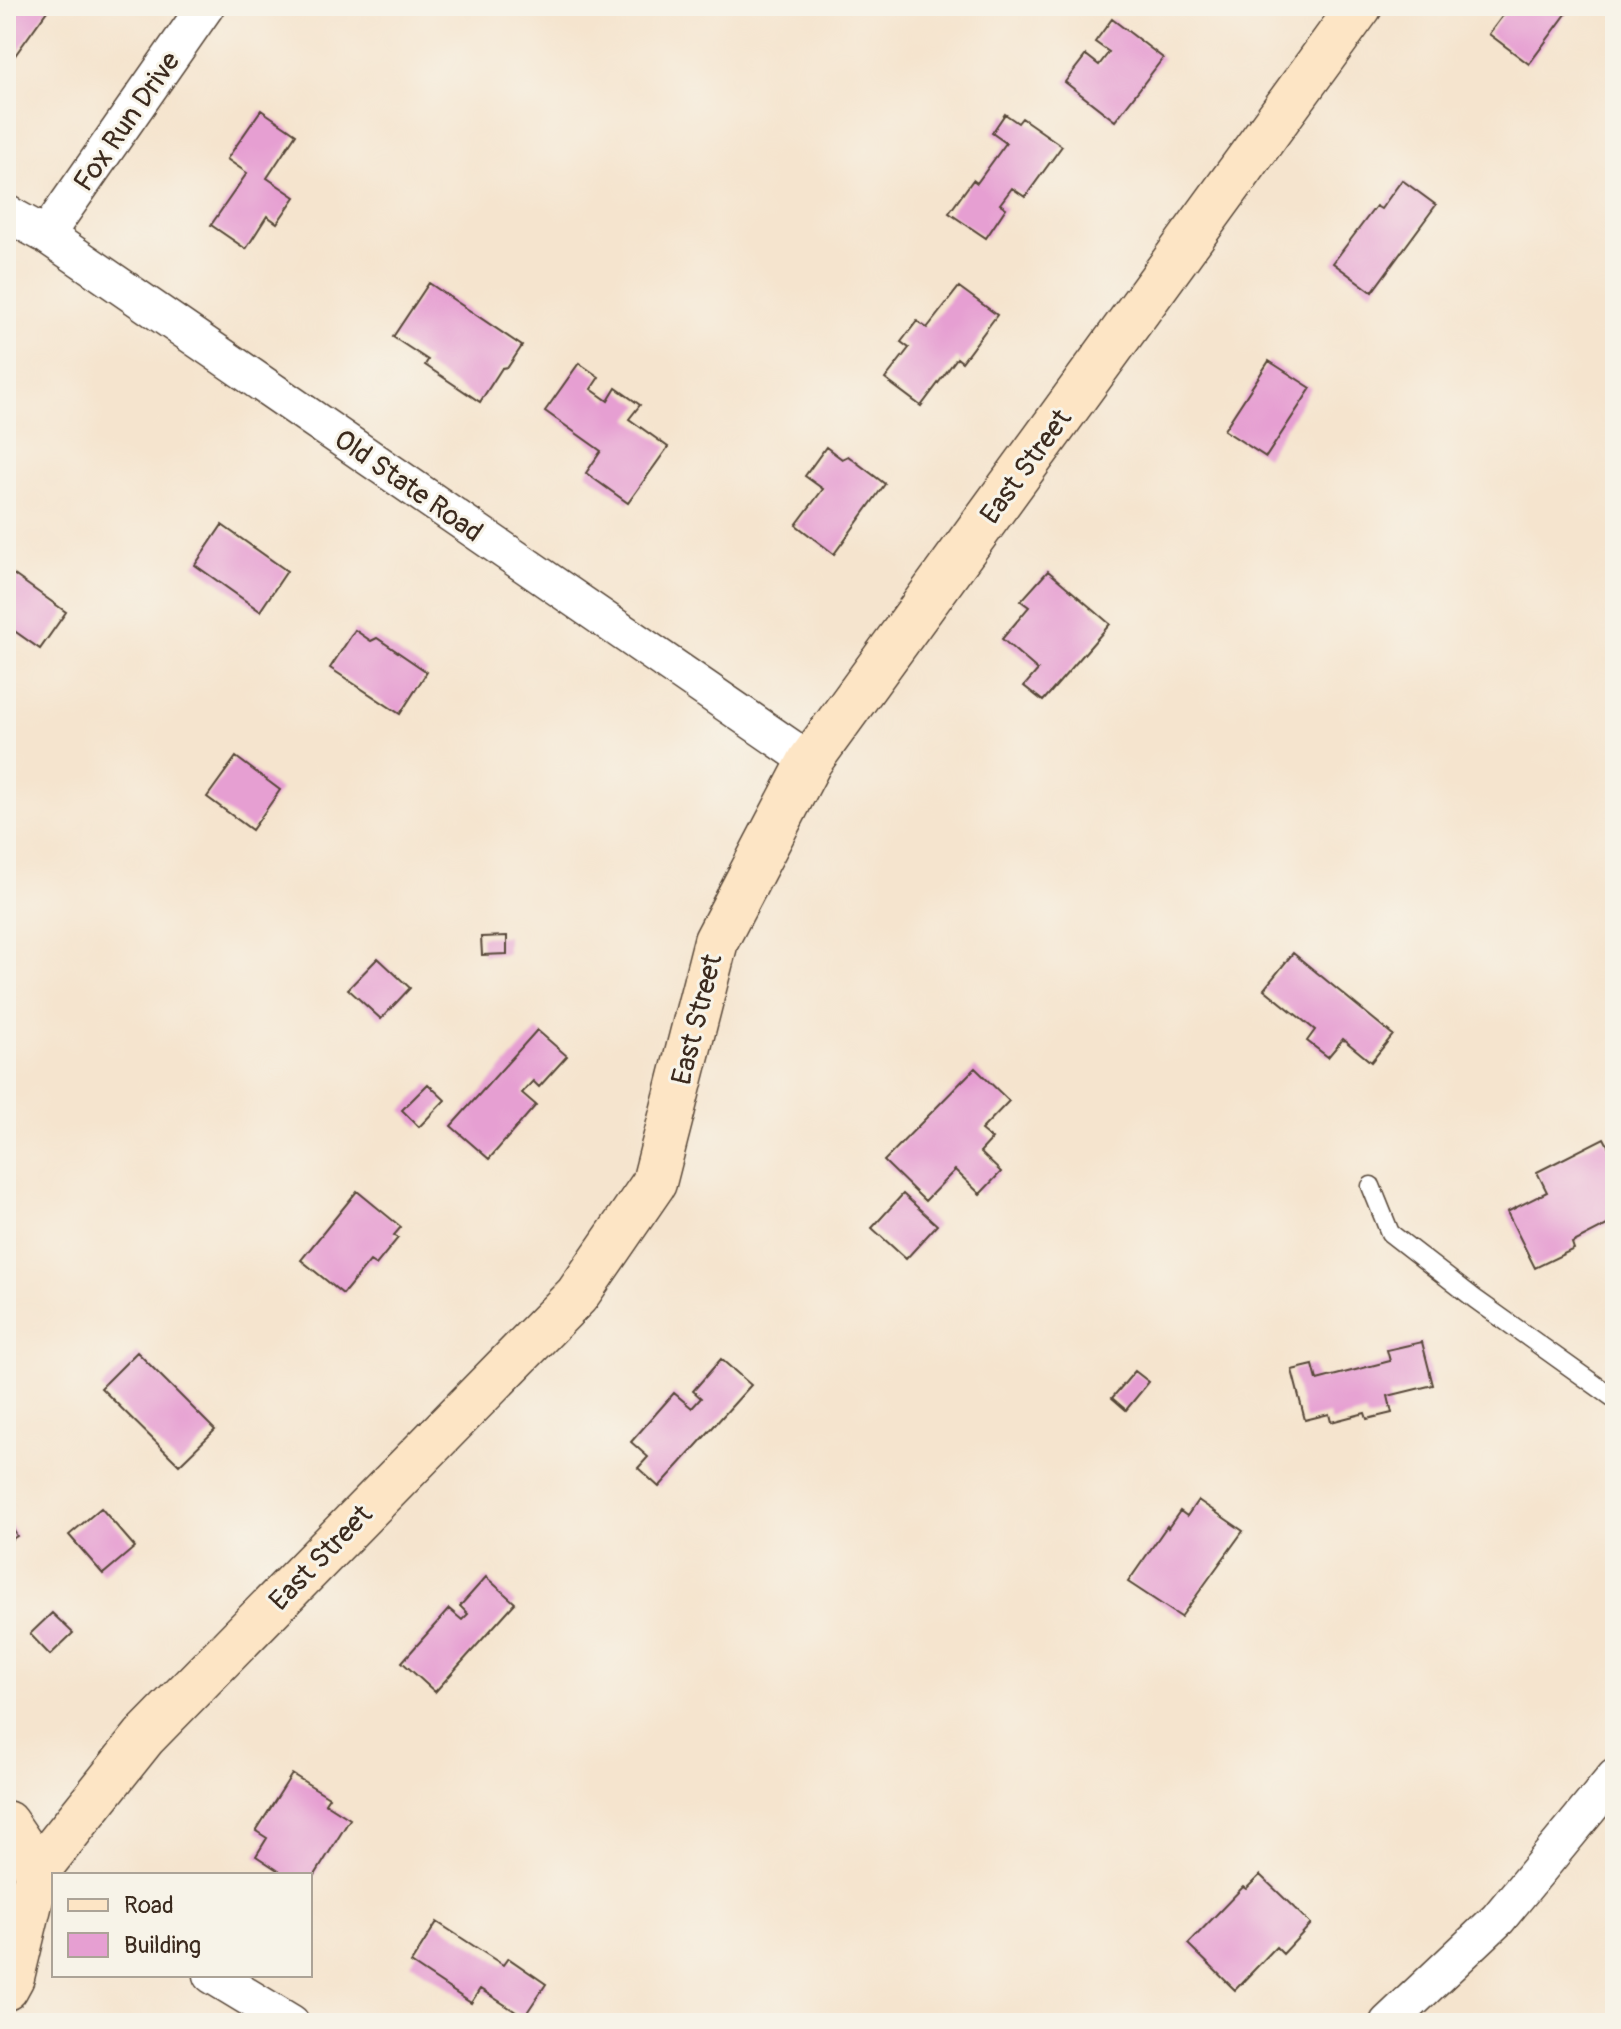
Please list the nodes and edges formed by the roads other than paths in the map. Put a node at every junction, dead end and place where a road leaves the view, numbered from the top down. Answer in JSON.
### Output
{"nodes":[{"id":1,"x":206,"y":6,"type":"edge"},
{"id":2,"x":1360,"y":6,"type":"edge"},
{"id":3,"x":6,"y":213,"type":"edge"},
{"id":4,"x":46,"y":235,"type":"junction"},
{"id":5,"x":810,"y":761,"type":"junction"},
{"id":6,"x":1371,"y":1186,"type":"dead end"},
{"id":7,"x":1615,"y":1399,"type":"edge"},
{"id":8,"x":1615,"y":1777,"type":"edge"},
{"id":9,"x":6,"y":1823,"type":"edge"},
{"id":10,"x":46,"y":1875,"type":"edge"},
{"id":11,"x":215,"y":1977,"type":"edge"},
{"id":12,"x":6,"y":1988,"type":"edge"},
{"id":13,"x":291,"y":2023,"type":"edge"},
{"id":14,"x":1388,"y":2023,"type":"edge"}],
"edges":[{"from":1,"to":4,"type":"street","name":"Fox Run Drive"},
{"from":2,"to":5,"type":"street","name":"East Street"},
{"from":3,"to":4,"type":"street","name":"Old State Road"},
{"from":4,"to":5,"type":"street","name":"Old State Road"},
{"from":5,"to":10,"type":"street","name":"East Street"},
{"from":6,"to":7,"type":"lane"},
{"from":8,"to":14,"type":"street"},
{"from":9,"to":10,"type":"street"},
{"from":10,"to":12,"type":"street","name":"East Street"},
{"from":11,"to":13,"type":"street"}]}
